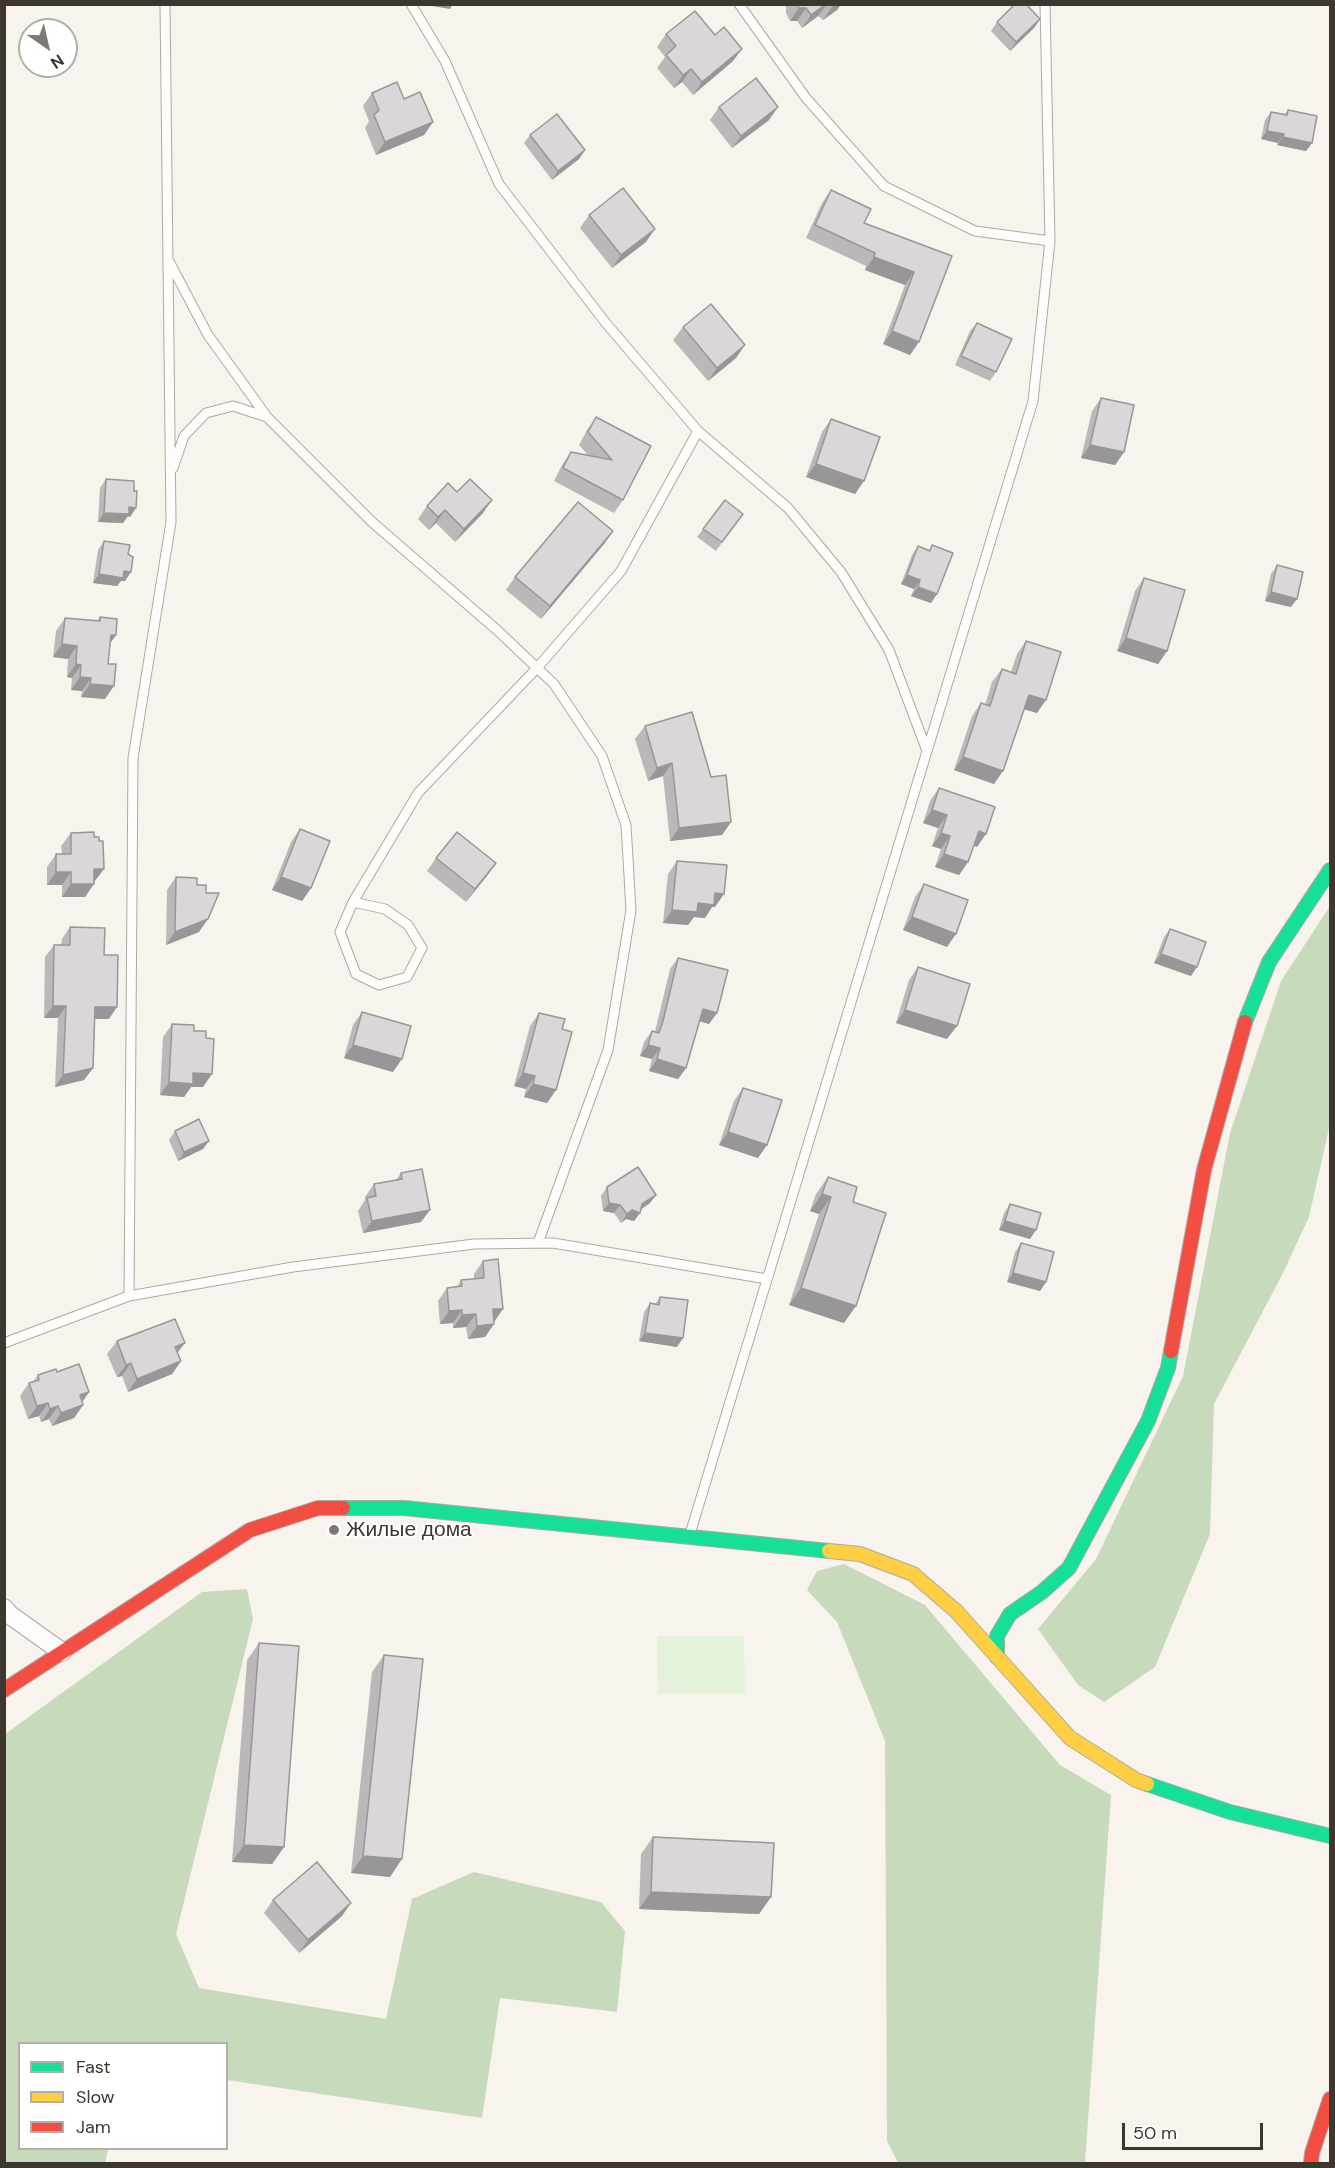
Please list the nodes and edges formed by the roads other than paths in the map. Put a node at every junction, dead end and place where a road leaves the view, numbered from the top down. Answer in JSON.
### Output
{"nodes":[{"id":1,"x":165,"y":4,"type":"edge"},
{"id":2,"x":411,"y":4,"type":"edge"},
{"id":3,"x":739,"y":4,"type":"edge"},
{"id":4,"x":1045,"y":4,"type":"edge"},
{"id":5,"x":1050,"y":241,"type":"junction"},
{"id":6,"x":168,"y":259,"type":"junction"},
{"id":7,"x":267,"y":417,"type":"junction"},
{"id":8,"x":698,"y":431,"type":"junction"},
{"id":9,"x":171,"y":477,"type":"junction"},
{"id":10,"x":537,"y":668,"type":"junction"},
{"id":11,"x":927,"y":751,"type":"junction"},
{"id":12,"x":1330,"y":870,"type":"edge"},
{"id":13,"x":353,"y":902,"type":"junction"},
{"id":14,"x":538,"y":1243,"type":"junction"},
{"id":15,"x":767,"y":1279,"type":"junction"},
{"id":16,"x":129,"y":1296,"type":"junction"},
{"id":17,"x":4,"y":1343,"type":"edge"},
{"id":18,"x":689,"y":1537,"type":"junction"},
{"id":19,"x":4,"y":1608,"type":"edge"},
{"id":20,"x":62,"y":1652,"type":"junction"},
{"id":21,"x":997,"y":1657,"type":"junction"},
{"id":22,"x":4,"y":1690,"type":"edge"},
{"id":23,"x":1330,"y":1836,"type":"edge"},
{"id":24,"x":1330,"y":2099,"type":"edge"},
{"id":25,"x":1311,"y":2163,"type":"edge"}],
"edges":[{"from":1,"to":6,"type":"lane"},
{"from":2,"to":8,"type":"lane"},
{"from":3,"to":5,"type":"lane"},
{"from":4,"to":5,"type":"lane"},
{"from":5,"to":11,"type":"lane"},
{"from":6,"to":7,"type":"lane"},
{"from":6,"to":9,"type":"lane"},
{"from":7,"to":9,"type":"lane"},
{"from":7,"to":10,"type":"lane"},
{"from":8,"to":10,"type":"lane"},
{"from":8,"to":11,"type":"lane"},
{"from":9,"to":16,"type":"lane"},
{"from":10,"to":13,"type":"lane"},
{"from":10,"to":14,"type":"lane"},
{"from":11,"to":15,"type":"lane"},
{"from":12,"to":21,"type":"street"},
{"from":13,"to":13,"type":"lane"},
{"from":14,"to":15,"type":"lane"},
{"from":14,"to":16,"type":"lane"},
{"from":15,"to":18,"type":"lane"},
{"from":16,"to":17,"type":"lane"},
{"from":18,"to":20,"type":"street"},
{"from":18,"to":21,"type":"street"},
{"from":19,"to":20,"type":"street"},
{"from":20,"to":22,"type":"street"},
{"from":21,"to":23,"type":"street"},
{"from":24,"to":25,"type":"street"}]}
